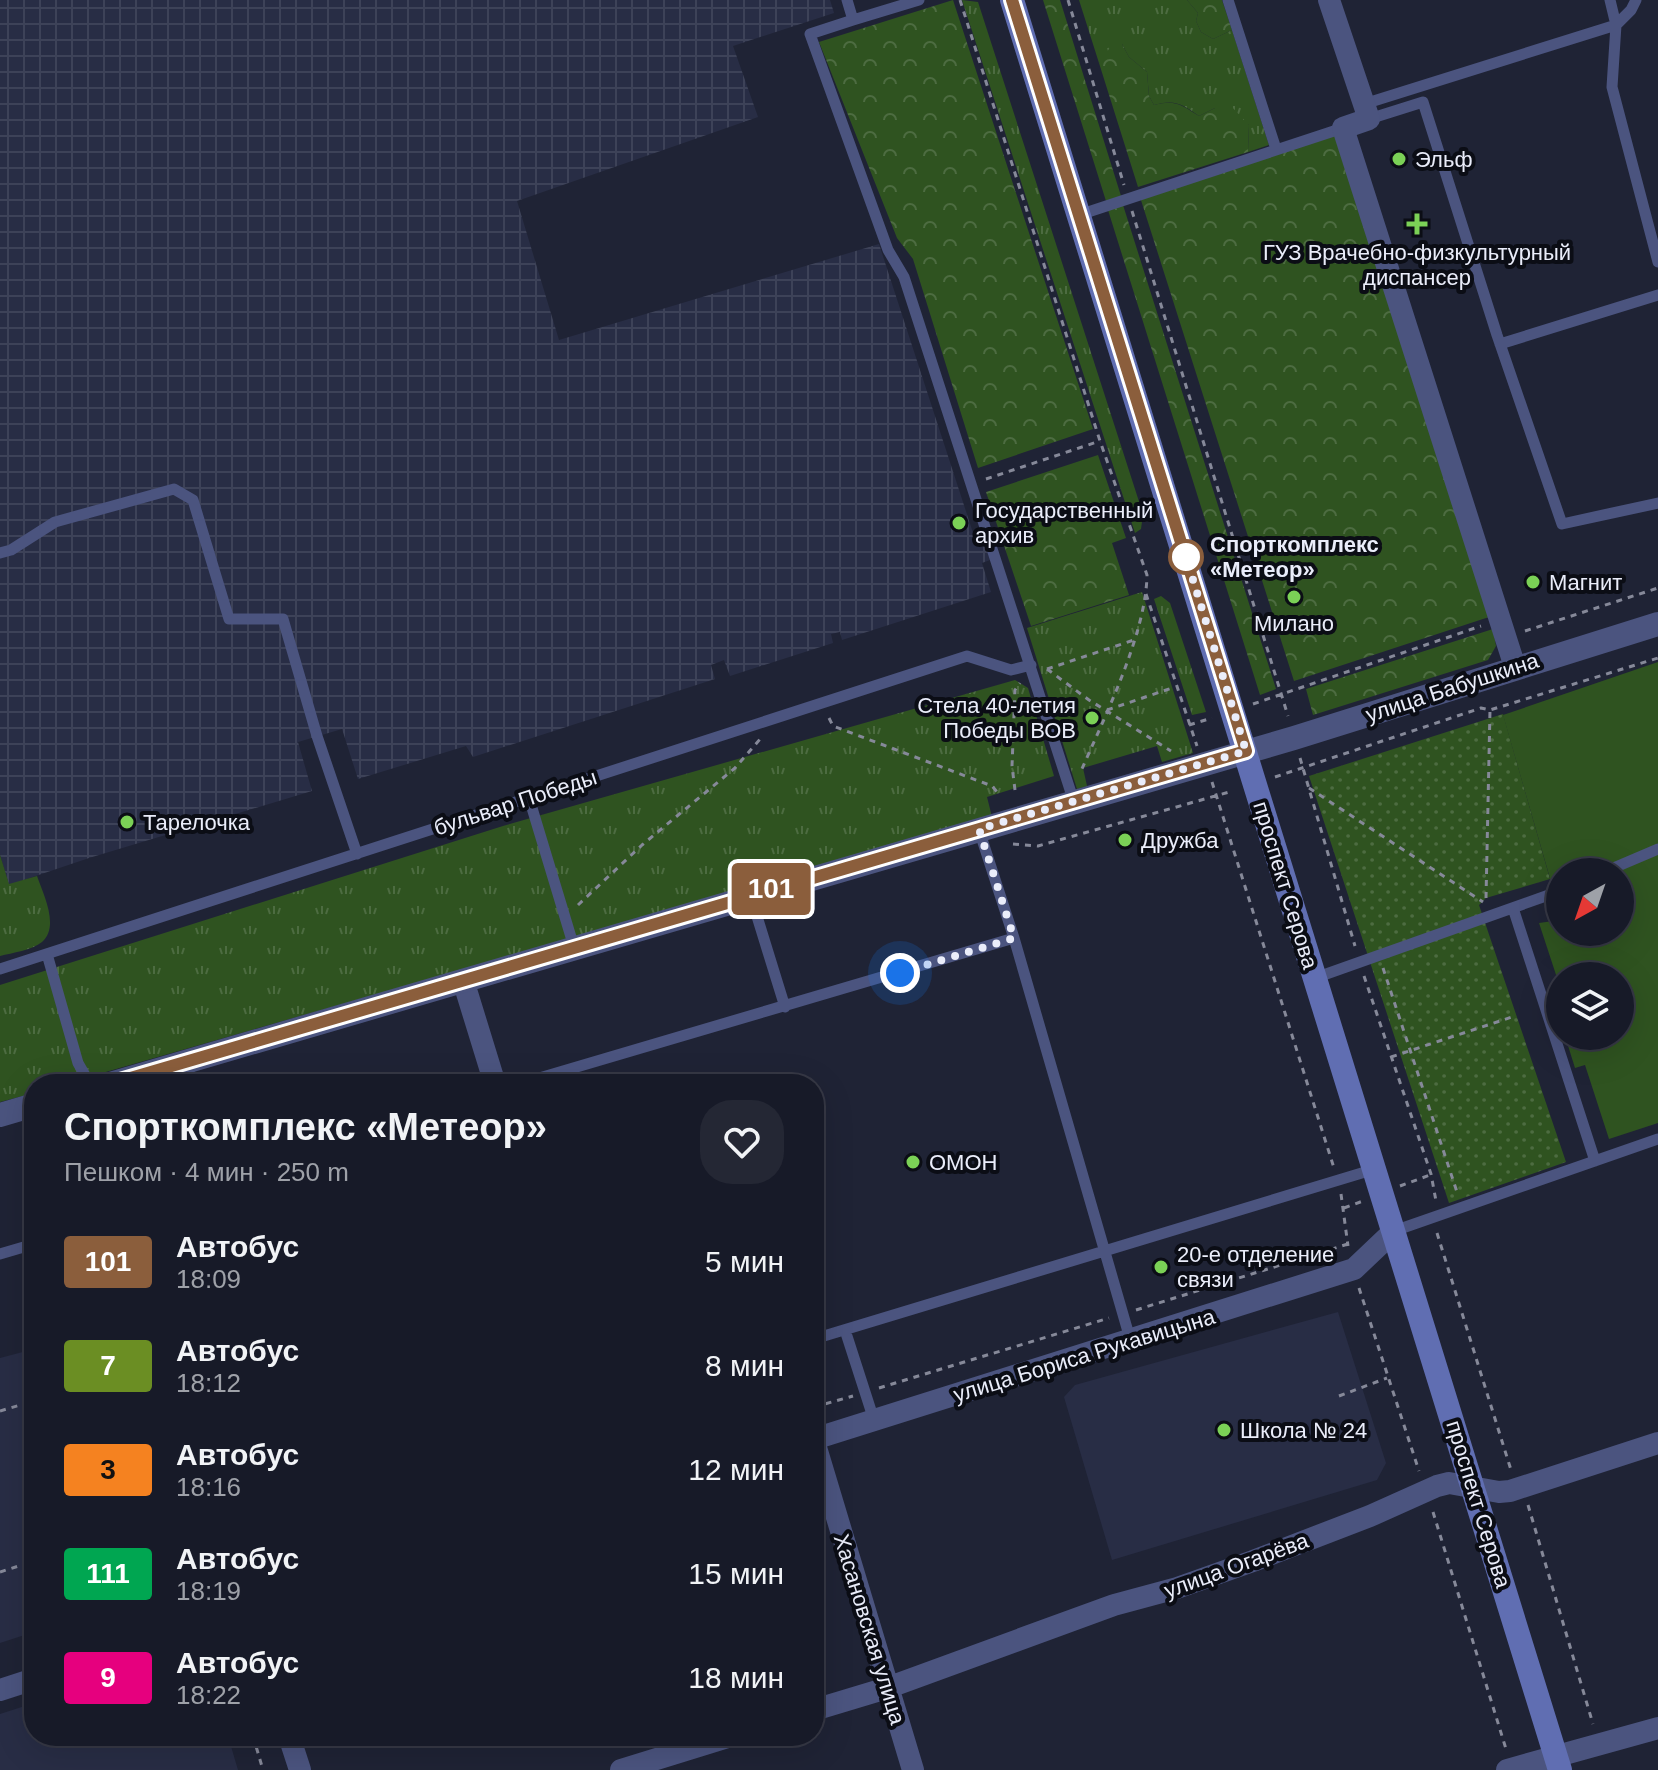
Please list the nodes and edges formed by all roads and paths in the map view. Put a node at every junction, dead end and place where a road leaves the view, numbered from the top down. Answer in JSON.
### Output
{"nodes":[{"id":1,"x":847,"y":0,"type":"edge"},
{"id":2,"x":919,"y":0,"type":"edge"},
{"id":3,"x":960,"y":0,"type":"edge"},
{"id":4,"x":1012,"y":0,"type":"edge"},
{"id":5,"x":1068,"y":0,"type":"edge"},
{"id":6,"x":1228,"y":0,"type":"edge"},
{"id":7,"x":1329,"y":0,"type":"edge"},
{"id":8,"x":1610,"y":0,"type":"edge"},
{"id":9,"x":1636,"y":0,"type":"edge"},
{"id":10,"x":853,"y":20,"type":"junction"},
{"id":11,"x":1616,"y":25,"type":"junction"},
{"id":12,"x":1366,"y":112,"type":"junction"},
{"id":13,"x":1343,"y":128,"type":"junction"},
{"id":14,"x":1276,"y":149,"type":"junction"},
{"id":15,"x":1128,"y":197,"type":"junction"},
{"id":16,"x":1079,"y":215,"type":"junction"},
{"id":17,"x":1658,"y":227,"type":"edge"},
{"id":18,"x":1650,"y":237,"type":"junction"},
{"id":19,"x":1658,"y":262,"type":"edge"},
{"id":20,"x":1658,"y":295,"type":"edge"},
{"id":21,"x":1500,"y":344,"type":"junction"},
{"id":22,"x":1100,"y":441,"type":"junction"},
{"id":23,"x":972,"y":484,"type":"junction"},
{"id":24,"x":1658,"y":503,"type":"edge"},
{"id":25,"x":0,"y":553,"type":"edge"},
{"id":26,"x":1658,"y":588,"type":"edge"},
{"id":27,"x":1146,"y":594,"type":"junction"},
{"id":28,"x":1658,"y":624,"type":"edge"},
{"id":29,"x":1503,"y":628,"type":"junction"},
{"id":30,"x":1134,"y":640,"type":"junction"},
{"id":31,"x":1658,"y":658,"type":"edge"},
{"id":32,"x":1031,"y":665,"type":"junction"},
{"id":33,"x":1515,"y":667,"type":"junction"},
{"id":34,"x":1176,"y":686,"type":"junction"},
{"id":35,"x":1282,"y":694,"type":"junction"},
{"id":36,"x":823,"y":703,"type":"junction"},
{"id":37,"x":1107,"y":710,"type":"junction"},
{"id":38,"x":1234,"y":710,"type":"junction"},
{"id":39,"x":1490,"y":710,"type":"junction"},
{"id":40,"x":779,"y":717,"type":"junction"},
{"id":41,"x":1189,"y":725,"type":"junction"},
{"id":42,"x":1246,"y":751,"type":"junction"},
{"id":43,"x":1202,"y":763,"type":"junction"},
{"id":44,"x":1256,"y":783,"type":"junction"},
{"id":45,"x":1309,"y":788,"type":"dead end"},
{"id":46,"x":1015,"y":790,"type":"dead end"},
{"id":47,"x":998,"y":793,"type":"dead end"},
{"id":48,"x":1072,"y":797,"type":"junction"},
{"id":49,"x":529,"y":798,"type":"junction"},
{"id":50,"x":982,"y":838,"type":"junction"},
{"id":51,"x":1658,"y":849,"type":"edge"},
{"id":52,"x":357,"y":854,"type":"junction"},
{"id":53,"x":1634,"y":859,"type":"edge"},
{"id":54,"x":751,"y":895,"type":"junction"},
{"id":55,"x":1546,"y":896,"type":"edge"},
{"id":56,"x":1513,"y":908,"type":"junction"},
{"id":57,"x":565,"y":918,"type":"junction"},
{"id":58,"x":1014,"y":938,"type":"junction"},
{"id":59,"x":574,"y":947,"type":"junction"},
{"id":60,"x":47,"y":954,"type":"junction"},
{"id":61,"x":1379,"y":955,"type":"junction"},
{"id":62,"x":0,"y":969,"type":"edge"},
{"id":63,"x":1314,"y":978,"type":"junction"},
{"id":64,"x":463,"y":980,"type":"junction"},
{"id":65,"x":785,"y":1007,"type":"junction"},
{"id":66,"x":1515,"y":1016,"type":"dead end"},
{"id":67,"x":1409,"y":1050,"type":"junction"},
{"id":68,"x":1391,"y":1057,"type":"dead end"},
{"id":69,"x":189,"y":1072,"type":"edge"},
{"id":70,"x":84,"y":1074,"type":"edge"},
{"id":71,"x":492,"y":1074,"type":"edge"},
{"id":72,"x":554,"y":1074,"type":"edge"},
{"id":73,"x":24,"y":1108,"type":"edge"},
{"id":74,"x":0,"y":1115,"type":"edge"},
{"id":75,"x":1658,"y":1139,"type":"edge"},
{"id":76,"x":1595,"y":1161,"type":"junction"},
{"id":77,"x":1375,"y":1169,"type":"junction"},
{"id":78,"x":1462,"y":1207,"type":"junction"},
{"id":79,"x":1394,"y":1231,"type":"junction"},
{"id":80,"x":1437,"y":1231,"type":"dead end"},
{"id":81,"x":1348,"y":1244,"type":"dead end"},
{"id":82,"x":24,"y":1247,"type":"edge"},
{"id":83,"x":1104,"y":1251,"type":"junction"},
{"id":84,"x":0,"y":1254,"type":"edge"},
{"id":85,"x":1123,"y":1314,"type":"junction"},
{"id":86,"x":845,"y":1330,"type":"junction"},
{"id":87,"x":824,"y":1336,"type":"edge"},
{"id":88,"x":1131,"y":1342,"type":"junction"},
{"id":89,"x":1387,"y":1378,"type":"dead end"},
{"id":90,"x":865,"y":1392,"type":"junction"},
{"id":91,"x":1339,"y":1396,"type":"dead end"},
{"id":92,"x":24,"y":1404,"type":"edge"},
{"id":93,"x":824,"y":1404,"type":"edge"},
{"id":94,"x":0,"y":1411,"type":"edge"},
{"id":95,"x":874,"y":1420,"type":"junction"},
{"id":96,"x":824,"y":1437,"type":"edge"},
{"id":97,"x":1658,"y":1443,"type":"edge"},
{"id":98,"x":824,"y":1474,"type":"edge"},
{"id":99,"x":1474,"y":1487,"type":"junction"},
{"id":100,"x":1518,"y":1489,"type":"junction"},
{"id":101,"x":24,"y":1564,"type":"edge"},
{"id":102,"x":0,"y":1572,"type":"edge"},
{"id":103,"x":24,"y":1682,"type":"edge"},
{"id":104,"x":887,"y":1688,"type":"junction"},
{"id":105,"x":0,"y":1690,"type":"edge"},
{"id":106,"x":824,"y":1707,"type":"edge"},
{"id":107,"x":1658,"y":1728,"type":"edge"},
{"id":108,"x":256,"y":1746,"type":"edge"},
{"id":109,"x":292,"y":1746,"type":"edge"},
{"id":110,"x":699,"y":1746,"type":"edge"},
{"id":111,"x":1599,"y":1746,"type":"junction"},
{"id":112,"x":1558,"y":1764,"type":"edge"},
{"id":113,"x":263,"y":1770,"type":"edge"},
{"id":114,"x":300,"y":1770,"type":"edge"},
{"id":115,"x":621,"y":1770,"type":"edge"},
{"id":116,"x":913,"y":1770,"type":"edge"},
{"id":117,"x":1507,"y":1770,"type":"edge"}],
"edges":[{"from":1,"to":10,"type":"lane"},
{"from":2,"to":10,"type":"lane"},
{"from":3,"to":22,"type":"path"},
{"from":4,"to":16,"type":"main road","name":"проспект Серова"},
{"from":5,"to":15,"type":"path"},
{"from":6,"to":14,"type":"lane"},
{"from":7,"to":12,"type":"street"},
{"from":8,"to":11,"type":"lane"},
{"from":9,"to":11,"type":"lane"},
{"from":10,"to":23,"type":"lane"},
{"from":11,"to":12,"type":"lane"},
{"from":11,"to":18,"type":"lane"},
{"from":12,"to":13,"type":"street"},
{"from":12,"to":21,"type":"lane"},
{"from":13,"to":14,"type":"lane"},
{"from":13,"to":29,"type":"street"},
{"from":14,"to":15,"type":"lane"},
{"from":15,"to":16,"type":"lane"},
{"from":15,"to":35,"type":"path"},
{"from":16,"to":38,"type":"main road","name":"проспект Серова"},
{"from":17,"to":18,"type":"lane"},
{"from":18,"to":19,"type":"lane"},
{"from":20,"to":21,"type":"lane"},
{"from":21,"to":24,"type":"lane"},
{"from":22,"to":23,"type":"path"},
{"from":22,"to":27,"type":"path"},
{"from":23,"to":32,"type":"lane"},
{"from":25,"to":52,"type":"lane"},
{"from":26,"to":29,"type":"path"},
{"from":27,"to":30,"type":"path"},
{"from":27,"to":34,"type":"path"},
{"from":28,"to":33,"type":"street","name":"улица Бабушкина"},
{"from":29,"to":33,"type":"street"},
{"from":29,"to":35,"type":"path"},
{"from":30,"to":37,"type":"path"},
{"from":30,"to":37,"type":"path"},
{"from":31,"to":39,"type":"path"},
{"from":32,"to":36,"type":"lane","name":"бульвар Победы"},
{"from":32,"to":46,"type":"path"},
{"from":32,"to":48,"type":"lane"},
{"from":33,"to":42,"type":"street","name":"улица Бабушкина"},
{"from":34,"to":37,"type":"path"},
{"from":34,"to":41,"type":"path"},
{"from":35,"to":38,"type":"path"},
{"from":36,"to":40,"type":"lane","name":"бульвар Победы"},
{"from":36,"to":47,"type":"path"},
{"from":37,"to":43,"type":"path"},
{"from":37,"to":48,"type":"path"},
{"from":38,"to":41,"type":"path"},
{"from":38,"to":42,"type":"main road","name":"проспект Серова"},
{"from":39,"to":44,"type":"path"},
{"from":39,"to":45,"type":"path"},
{"from":40,"to":49,"type":"lane","name":"бульвар Победы"},
{"from":40,"to":57,"type":"path"},
{"from":41,"to":43,"type":"path"},
{"from":42,"to":43,"type":"street"},
{"from":42,"to":44,"type":"main road","name":"проспект Серова"},
{"from":43,"to":48,"type":"street"},
{"from":44,"to":50,"type":"path"},
{"from":44,"to":63,"type":"main road","name":"проспект Серова"},
{"from":48,"to":50,"type":"street"},
{"from":49,"to":52,"type":"lane","name":"бульвар Победы"},
{"from":49,"to":57,"type":"lane"},
{"from":50,"to":54,"type":"street"},
{"from":50,"to":58,"type":"lane"},
{"from":51,"to":53,"type":"lane"},
{"from":52,"to":60,"type":"lane","name":"бульвар Победы"},
{"from":54,"to":59,"type":"street"},
{"from":54,"to":65,"type":"lane"},
{"from":55,"to":56,"type":"lane"},
{"from":56,"to":61,"type":"lane"},
{"from":56,"to":76,"type":"lane"},
{"from":57,"to":59,"type":"lane"},
{"from":58,"to":65,"type":"lane"},
{"from":58,"to":83,"type":"lane"},
{"from":59,"to":64,"type":"street"},
{"from":60,"to":62,"type":"lane","name":"бульвар Победы"},
{"from":60,"to":70,"type":"lane"},
{"from":61,"to":63,"type":"lane"},
{"from":61,"to":67,"type":"path"},
{"from":63,"to":77,"type":"main road","name":"проспект Серова"},
{"from":64,"to":69,"type":"street"},
{"from":64,"to":71,"type":"street"},
{"from":65,"to":72,"type":"lane"},
{"from":66,"to":67,"type":"path"},
{"from":67,"to":68,"type":"path"},
{"from":67,"to":78,"type":"path"},
{"from":73,"to":74,"type":"street"},
{"from":75,"to":76,"type":"lane","name":"улица Бориса Рукавицына"},
{"from":76,"to":78,"type":"lane","name":"улица Бориса Рукавицына"},
{"from":77,"to":79,"type":"main road","name":"проспект Серова"},
{"from":77,"to":83,"type":"lane"},
{"from":78,"to":79,"type":"lane","name":"улица Бориса Рукавицына"},
{"from":79,"to":88,"type":"street","name":"улица Бориса Рукавицына"},
{"from":79,"to":99,"type":"main road","name":"проспект Серова"},
{"from":80,"to":100,"type":"path"},
{"from":81,"to":85,"type":"path"},
{"from":82,"to":84,"type":"lane"},
{"from":83,"to":85,"type":"lane"},
{"from":83,"to":86,"type":"lane"},
{"from":85,"to":88,"type":"lane"},
{"from":85,"to":90,"type":"path"},
{"from":86,"to":87,"type":"lane"},
{"from":86,"to":90,"type":"lane"},
{"from":88,"to":95,"type":"street","name":"улица Бориса Рукавицына"},
{"from":89,"to":91,"type":"path"},
{"from":90,"to":93,"type":"path"},
{"from":90,"to":95,"type":"lane"},
{"from":92,"to":94,"type":"path"},
{"from":95,"to":96,"type":"street","name":"улица Бориса Рукавицына"},
{"from":97,"to":100,"type":"street","name":"улица Огарёва"},
{"from":98,"to":104,"type":"street","name":"Хасановская улица"},
{"from":99,"to":100,"type":"street","name":"улица Огарёва"},
{"from":99,"to":104,"type":"street","name":"улица Огарёва"},
{"from":99,"to":112,"type":"main road","name":"проспект Серова"},
{"from":100,"to":111,"type":"path"},
{"from":101,"to":102,"type":"path"},
{"from":103,"to":105,"type":"street"},
{"from":104,"to":106,"type":"street","name":"улица Огарёва"},
{"from":104,"to":116,"type":"street","name":"Хасановская улица"},
{"from":107,"to":111,"type":"street"},
{"from":108,"to":113,"type":"path"},
{"from":109,"to":114,"type":"street"},
{"from":110,"to":115,"type":"street"},
{"from":111,"to":112,"type":"street"},
{"from":112,"to":117,"type":"street"}]}
